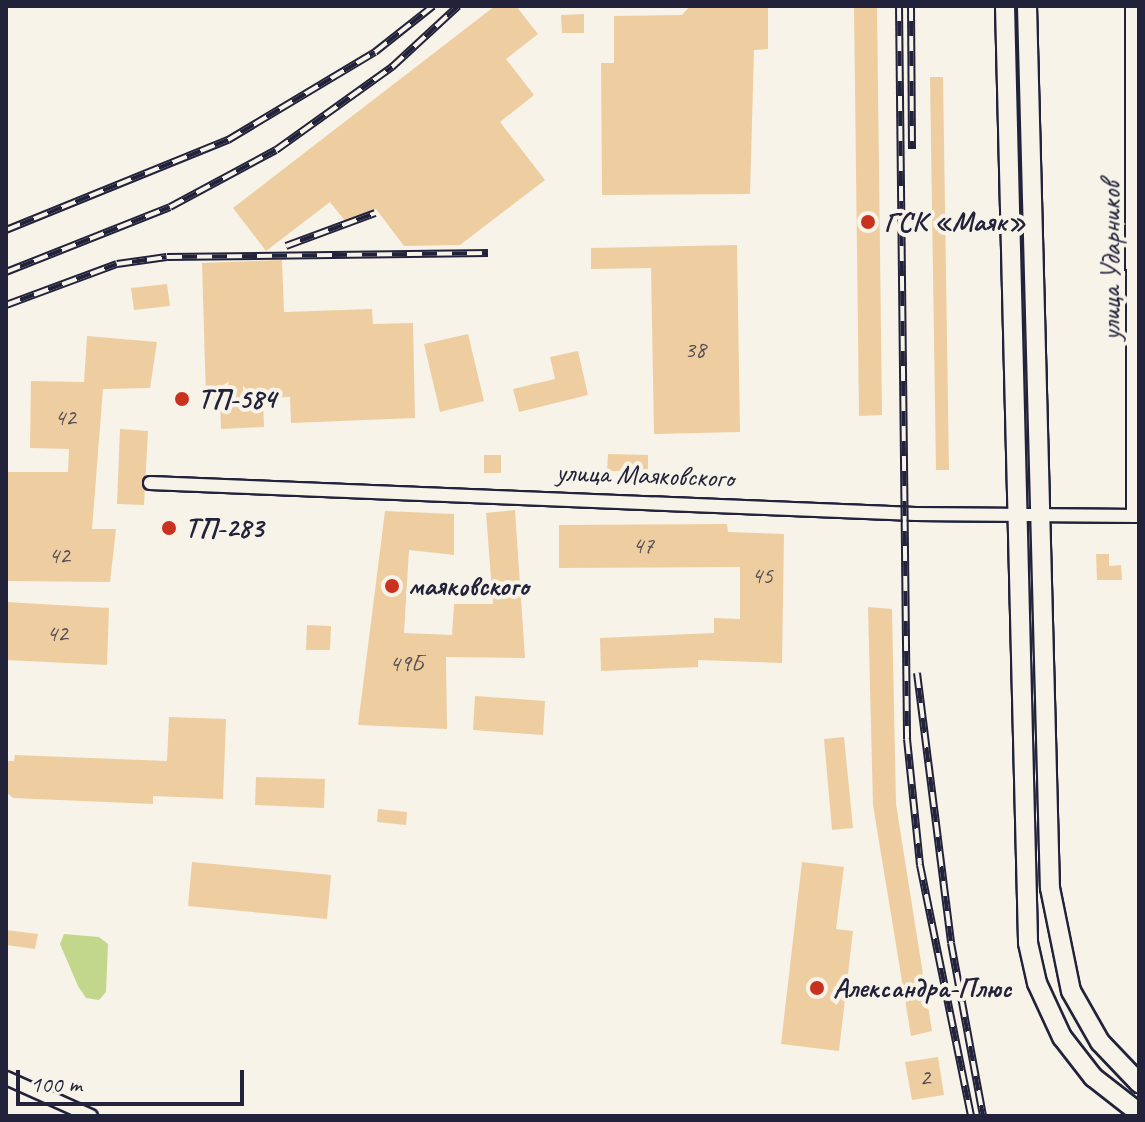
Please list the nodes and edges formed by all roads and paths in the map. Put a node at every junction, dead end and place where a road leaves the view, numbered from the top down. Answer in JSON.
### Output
{"nodes":[{"id":1,"x":1005,"y":6,"type":"edge"},
{"id":2,"x":1027,"y":6,"type":"edge"},
{"id":3,"x":1132,"y":6,"type":"edge"},
{"id":4,"x":150,"y":483,"type":"dead end"},
{"id":5,"x":1136,"y":516,"type":"edge"},
{"id":6,"x":1020,"y":517,"type":"junction"},
{"id":7,"x":1043,"y":517,"type":"junction"},
{"id":8,"x":6,"y":1078,"type":"edge"},
{"id":9,"x":1139,"y":1083,"type":"edge"},
{"id":10,"x":1139,"y":1113,"type":"edge"},
{"id":11,"x":91,"y":1116,"type":"edge"}],
"edges":[{"from":1,"to":6,"type":"main road"},
{"from":2,"to":7,"type":"main road"},
{"from":3,"to":5,"type":"street","name":"улица Ударников"},
{"from":4,"to":6,"type":"street","name":"улица Маяковского"},
{"from":5,"to":7,"type":"street","name":"улица Маяковского"},
{"from":6,"to":7,"type":"street","name":"улица Маяковского"},
{"from":6,"to":10,"type":"main road"},
{"from":7,"to":9,"type":"main road"},
{"from":8,"to":11,"type":"street"}]}
